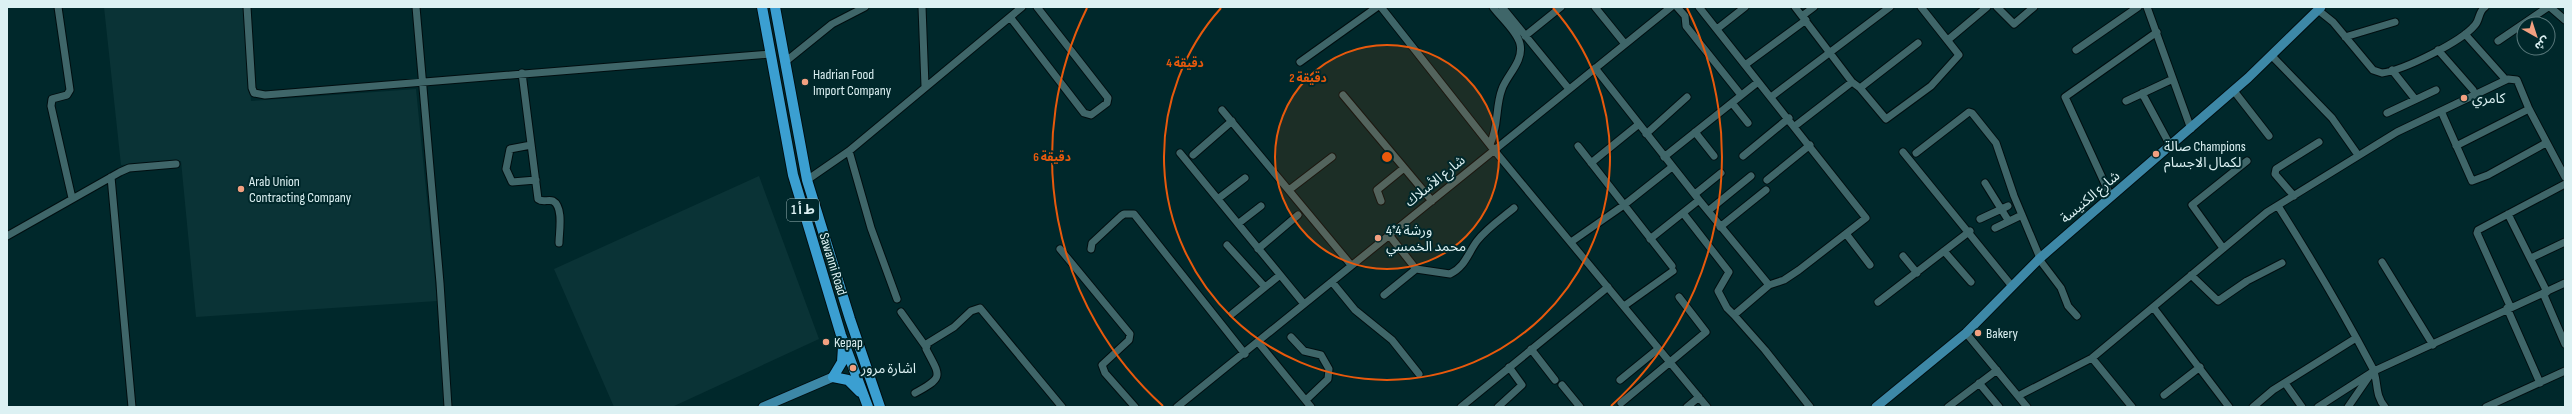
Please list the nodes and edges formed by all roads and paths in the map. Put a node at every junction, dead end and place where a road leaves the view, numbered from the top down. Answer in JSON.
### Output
{"nodes":[{"id":1,"x":58,"y":7,"type":"edge"},
{"id":2,"x":247,"y":7,"type":"edge"},
{"id":3,"x":416,"y":7,"type":"edge"},
{"id":4,"x":762,"y":7,"type":"edge"},
{"id":5,"x":775,"y":7,"type":"edge"},
{"id":6,"x":865,"y":7,"type":"edge"},
{"id":7,"x":922,"y":7,"type":"edge"},
{"id":8,"x":1022,"y":7,"type":"edge"},
{"id":9,"x":1037,"y":7,"type":"edge"},
{"id":10,"x":1377,"y":7,"type":"edge"},
{"id":11,"x":1380,"y":7,"type":"edge"},
{"id":12,"x":1493,"y":7,"type":"edge"},
{"id":13,"x":1561,"y":7,"type":"edge"},
{"id":14,"x":1595,"y":7,"type":"edge"},
{"id":15,"x":1671,"y":7,"type":"edge"},
{"id":16,"x":1677,"y":7,"type":"edge"},
{"id":17,"x":1698,"y":7,"type":"edge"},
{"id":18,"x":1745,"y":7,"type":"edge"},
{"id":19,"x":1795,"y":7,"type":"edge"},
{"id":20,"x":1814,"y":7,"type":"edge"},
{"id":21,"x":1890,"y":7,"type":"edge"},
{"id":22,"x":1921,"y":7,"type":"edge"},
{"id":23,"x":1987,"y":7,"type":"edge"},
{"id":24,"x":1997,"y":7,"type":"edge"},
{"id":25,"x":2034,"y":7,"type":"edge"},
{"id":26,"x":2138,"y":7,"type":"edge"},
{"id":27,"x":2147,"y":7,"type":"edge"},
{"id":28,"x":2485,"y":7,"type":"edge"},
{"id":29,"x":2549,"y":7,"type":"edge"},
{"id":30,"x":1504,"y":8,"type":"edge"},
{"id":31,"x":2319,"y":8,"type":"edge"},
{"id":32,"x":1010,"y":16,"type":"junction"},
{"id":33,"x":1804,"y":18,"type":"junction"},
{"id":34,"x":2565,"y":20,"type":"edge"},
{"id":35,"x":2395,"y":22,"type":"dead end"},
{"id":36,"x":1717,"y":29,"type":"junction"},
{"id":37,"x":2157,"y":32,"type":"junction"},
{"id":38,"x":2465,"y":34,"type":"junction"},
{"id":39,"x":1525,"y":36,"type":"junction"},
{"id":40,"x":2345,"y":37,"type":"junction"},
{"id":41,"x":1949,"y":39,"type":"junction"},
{"id":42,"x":2498,"y":41,"type":"dead end"},
{"id":43,"x":1918,"y":43,"type":"dead end"},
{"id":44,"x":1625,"y":44,"type":"junction"},
{"id":45,"x":2076,"y":50,"type":"dead end"},
{"id":46,"x":2438,"y":50,"type":"junction"},
{"id":47,"x":1829,"y":53,"type":"junction"},
{"id":48,"x":770,"y":54,"type":"junction"},
{"id":49,"x":2272,"y":56,"type":"junction"},
{"id":50,"x":785,"y":62,"type":"junction"},
{"id":51,"x":1300,"y":62,"type":"dead end"},
{"id":52,"x":1745,"y":65,"type":"junction"},
{"id":53,"x":1595,"y":68,"type":"junction"},
{"id":54,"x":2392,"y":70,"type":"junction"},
{"id":55,"x":522,"y":73,"type":"junction"},
{"id":56,"x":2173,"y":79,"type":"junction"},
{"id":57,"x":2506,"y":80,"type":"junction"},
{"id":58,"x":422,"y":82,"type":"junction"},
{"id":59,"x":1758,"y":82,"type":"junction"},
{"id":60,"x":1852,"y":82,"type":"junction"},
{"id":61,"x":925,"y":86,"type":"junction"},
{"id":62,"x":1860,"y":88,"type":"junction"},
{"id":63,"x":1569,"y":89,"type":"junction"},
{"id":64,"x":2436,"y":90,"type":"dead end"},
{"id":65,"x":2474,"y":90,"type":"dead end"},
{"id":66,"x":2234,"y":91,"type":"junction"},
{"id":67,"x":2142,"y":93,"type":"junction"},
{"id":68,"x":1343,"y":95,"type":"dead end"},
{"id":69,"x":1741,"y":95,"type":"junction"},
{"id":70,"x":1687,"y":97,"type":"dead end"},
{"id":71,"x":1771,"y":97,"type":"junction"},
{"id":72,"x":2415,"y":99,"type":"junction"},
{"id":73,"x":2126,"y":101,"type":"dead end"},
{"id":74,"x":1732,"y":103,"type":"junction"},
{"id":75,"x":2529,"y":109,"type":"junction"},
{"id":76,"x":1222,"y":110,"type":"dead end"},
{"id":77,"x":2442,"y":111,"type":"junction"},
{"id":78,"x":2387,"y":113,"type":"dead end"},
{"id":79,"x":1789,"y":118,"type":"junction"},
{"id":80,"x":783,"y":121,"type":"junction"},
{"id":81,"x":1232,"y":121,"type":"junction"},
{"id":82,"x":796,"y":123,"type":"junction"},
{"id":83,"x":1638,"y":124,"type":"junction"},
{"id":84,"x":1748,"y":124,"type":"dead end"},
{"id":85,"x":1795,"y":126,"type":"junction"},
{"id":86,"x":2191,"y":129,"type":"junction"},
{"id":87,"x":1695,"y":132,"type":"junction"},
{"id":88,"x":1646,"y":134,"type":"junction"},
{"id":89,"x":2269,"y":136,"type":"dead end"},
{"id":90,"x":2319,"y":142,"type":"dead end"},
{"id":91,"x":2546,"y":142,"type":"junction"},
{"id":92,"x":531,"y":145,"type":"junction"},
{"id":93,"x":1810,"y":145,"type":"junction"},
{"id":94,"x":1578,"y":146,"type":"dead end"},
{"id":95,"x":2456,"y":146,"type":"junction"},
{"id":96,"x":800,"y":147,"type":"junction"},
{"id":97,"x":1492,"y":147,"type":"junction"},
{"id":98,"x":2171,"y":147,"type":"junction"},
{"id":99,"x":787,"y":148,"type":"junction"},
{"id":100,"x":849,"y":150,"type":"junction"},
{"id":101,"x":1180,"y":152,"type":"dead end"},
{"id":102,"x":1903,"y":152,"type":"dead end"},
{"id":103,"x":1916,"y":153,"type":"dead end"},
{"id":104,"x":1193,"y":155,"type":"dead end"},
{"id":105,"x":2358,"y":155,"type":"junction"},
{"id":106,"x":1332,"y":156,"type":"dead end"},
{"id":107,"x":1714,"y":156,"type":"dead end"},
{"id":108,"x":1743,"y":156,"type":"dead end"},
{"id":109,"x":1664,"y":157,"type":"junction"},
{"id":110,"x":2247,"y":161,"type":"dead end"},
{"id":111,"x":1591,"y":163,"type":"junction"},
{"id":112,"x":176,"y":164,"type":"dead end"},
{"id":113,"x":1672,"y":167,"type":"junction"},
{"id":114,"x":1404,"y":168,"type":"junction"},
{"id":115,"x":1721,"y":173,"type":"dead end"},
{"id":116,"x":1751,"y":176,"type":"dead end"},
{"id":117,"x":112,"y":177,"type":"junction"},
{"id":118,"x":2565,"y":177,"type":"edge"},
{"id":119,"x":1245,"y":178,"type":"dead end"},
{"id":120,"x":536,"y":180,"type":"junction"},
{"id":121,"x":807,"y":180,"type":"junction"},
{"id":122,"x":1766,"y":180,"type":"dead end"},
{"id":123,"x":1985,"y":183,"type":"dead end"},
{"id":124,"x":2565,"y":184,"type":"edge"},
{"id":125,"x":1289,"y":190,"type":"junction"},
{"id":126,"x":1766,"y":190,"type":"dead end"},
{"id":127,"x":2294,"y":196,"type":"junction"},
{"id":128,"x":1697,"y":197,"type":"junction"},
{"id":129,"x":2111,"y":197,"type":"junction"},
{"id":130,"x":72,"y":198,"type":"junction"},
{"id":131,"x":1220,"y":198,"type":"junction"},
{"id":132,"x":1381,"y":201,"type":"dead end"},
{"id":133,"x":1432,"y":201,"type":"junction"},
{"id":134,"x":1624,"y":205,"type":"junction"},
{"id":135,"x":1261,"y":206,"type":"dead end"},
{"id":136,"x":2278,"y":206,"type":"junction"},
{"id":137,"x":2004,"y":207,"type":"junction"},
{"id":138,"x":1514,"y":208,"type":"dead end"},
{"id":139,"x":1708,"y":212,"type":"junction"},
{"id":140,"x":1683,"y":213,"type":"junction"},
{"id":141,"x":2508,"y":214,"type":"junction"},
{"id":142,"x":1298,"y":215,"type":"dead end"},
{"id":143,"x":2022,"y":215,"type":"junction"},
{"id":144,"x":1980,"y":219,"type":"dead end"},
{"id":145,"x":2008,"y":220,"type":"junction"},
{"id":146,"x":1239,"y":224,"type":"junction"},
{"id":147,"x":1720,"y":226,"type":"junction"},
{"id":148,"x":1995,"y":228,"type":"dead end"},
{"id":149,"x":1970,"y":231,"type":"junction"},
{"id":150,"x":1389,"y":235,"type":"junction"},
{"id":151,"x":1847,"y":235,"type":"junction"},
{"id":152,"x":7,"y":236,"type":"edge"},
{"id":153,"x":1650,"y":239,"type":"junction"},
{"id":154,"x":1571,"y":242,"type":"junction"},
{"id":155,"x":2565,"y":242,"type":"edge"},
{"id":156,"x":559,"y":243,"type":"dead end"},
{"id":157,"x":1227,"y":246,"type":"dead end"},
{"id":158,"x":2223,"y":248,"type":"junction"},
{"id":159,"x":1060,"y":249,"type":"dead end"},
{"id":160,"x":1091,"y":249,"type":"dead end"},
{"id":161,"x":1258,"y":249,"type":"junction"},
{"id":162,"x":1944,"y":251,"type":"junction"},
{"id":163,"x":1903,"y":256,"type":"dead end"},
{"id":164,"x":2531,"y":258,"type":"junction"},
{"id":165,"x":2039,"y":259,"type":"junction"},
{"id":166,"x":2382,"y":262,"type":"dead end"},
{"id":167,"x":2282,"y":263,"type":"dead end"},
{"id":168,"x":1870,"y":264,"type":"dead end"},
{"id":169,"x":1352,"y":265,"type":"junction"},
{"id":170,"x":1416,"y":269,"type":"junction"},
{"id":171,"x":1917,"y":273,"type":"junction"},
{"id":172,"x":1280,"y":275,"type":"junction"},
{"id":173,"x":2191,"y":275,"type":"junction"},
{"id":174,"x":1332,"y":282,"type":"junction"},
{"id":175,"x":1971,"y":282,"type":"dead end"},
{"id":176,"x":2565,"y":283,"type":"edge"},
{"id":177,"x":1769,"y":285,"type":"junction"},
{"id":178,"x":2011,"y":285,"type":"junction"},
{"id":179,"x":1265,"y":286,"type":"junction"},
{"id":180,"x":1608,"y":288,"type":"junction"},
{"id":181,"x":2545,"y":292,"type":"junction"},
{"id":182,"x":1384,"y":295,"type":"dead end"},
{"id":183,"x":1678,"y":297,"type":"dead end"},
{"id":184,"x":897,"y":300,"type":"dead end"},
{"id":185,"x":1878,"y":302,"type":"dead end"},
{"id":186,"x":1304,"y":304,"type":"junction"},
{"id":187,"x":1624,"y":306,"type":"junction"},
{"id":188,"x":2153,"y":307,"type":"junction"},
{"id":189,"x":2508,"y":307,"type":"junction"},
{"id":190,"x":901,"y":312,"type":"dead end"},
{"id":191,"x":1232,"y":314,"type":"dead end"},
{"id":192,"x":1734,"y":315,"type":"junction"},
{"id":193,"x":2076,"y":316,"type":"dead end"},
{"id":194,"x":1966,"y":333,"type":"junction"},
{"id":195,"x":841,"y":335,"type":"junction"},
{"id":196,"x":1291,"y":337,"type":"dead end"},
{"id":197,"x":2356,"y":338,"type":"junction"},
{"id":198,"x":1258,"y":342,"type":"junction"},
{"id":199,"x":2565,"y":344,"type":"edge"},
{"id":200,"x":2433,"y":345,"type":"junction"},
{"id":201,"x":926,"y":347,"type":"junction"},
{"id":202,"x":1531,"y":349,"type":"junction"},
{"id":203,"x":1658,"y":349,"type":"junction"},
{"id":204,"x":1245,"y":354,"type":"junction"},
{"id":205,"x":2092,"y":358,"type":"junction"},
{"id":206,"x":1670,"y":363,"type":"junction"},
{"id":207,"x":1509,"y":367,"type":"junction"},
{"id":208,"x":2200,"y":367,"type":"junction"},
{"id":209,"x":1997,"y":370,"type":"junction"},
{"id":210,"x":2373,"y":371,"type":"junction"},
{"id":211,"x":2565,"y":372,"type":"edge"},
{"id":212,"x":1419,"y":374,"type":"dead end"},
{"id":213,"x":833,"y":377,"type":"junction"},
{"id":214,"x":1555,"y":380,"type":"dead end"},
{"id":215,"x":1620,"y":380,"type":"dead end"},
{"id":216,"x":1979,"y":383,"type":"junction"},
{"id":217,"x":2285,"y":383,"type":"junction"},
{"id":218,"x":2540,"y":383,"type":"junction"},
{"id":219,"x":1562,"y":384,"type":"dead end"},
{"id":220,"x":915,"y":393,"type":"dead end"},
{"id":221,"x":862,"y":394,"type":"junction"},
{"id":222,"x":2164,"y":395,"type":"dead end"},
{"id":223,"x":2018,"y":396,"type":"junction"},
{"id":224,"x":1699,"y":397,"type":"junction"},
{"id":225,"x":1306,"y":400,"type":"junction"},
{"id":226,"x":1621,"y":403,"type":"dead end"},
{"id":227,"x":1060,"y":404,"type":"edge"},
{"id":228,"x":1957,"y":404,"type":"edge"},
{"id":229,"x":1181,"y":406,"type":"edge"},
{"id":230,"x":132,"y":407,"type":"edge"},
{"id":231,"x":448,"y":407,"type":"edge"},
{"id":232,"x":763,"y":407,"type":"edge"},
{"id":233,"x":868,"y":407,"type":"edge"},
{"id":234,"x":880,"y":407,"type":"edge"},
{"id":235,"x":1052,"y":407,"type":"edge"},
{"id":236,"x":1135,"y":407,"type":"edge"},
{"id":237,"x":1311,"y":407,"type":"edge"},
{"id":238,"x":1462,"y":407,"type":"edge"},
{"id":239,"x":1498,"y":407,"type":"edge"},
{"id":240,"x":1580,"y":407,"type":"edge"},
{"id":241,"x":1688,"y":407,"type":"edge"},
{"id":242,"x":1707,"y":407,"type":"edge"},
{"id":243,"x":1810,"y":407,"type":"edge"},
{"id":244,"x":1876,"y":407,"type":"edge"},
{"id":245,"x":1948,"y":407,"type":"edge"},
{"id":246,"x":1999,"y":407,"type":"edge"},
{"id":247,"x":2027,"y":407,"type":"edge"},
{"id":248,"x":2132,"y":407,"type":"edge"},
{"id":249,"x":2229,"y":407,"type":"edge"},
{"id":250,"x":2253,"y":407,"type":"edge"},
{"id":251,"x":2302,"y":407,"type":"edge"},
{"id":252,"x":2318,"y":407,"type":"edge"},
{"id":253,"x":2348,"y":407,"type":"edge"},
{"id":254,"x":2385,"y":407,"type":"edge"},
{"id":255,"x":2486,"y":407,"type":"edge"}],
"edges":[{"from":1,"to":130,"type":"street"},
{"from":2,"to":58,"type":"street"},
{"from":3,"to":58,"type":"street"},
{"from":4,"to":48,"type":"highway","name":"Sawanni Road","number":"ط أ 1"},
{"from":5,"to":50,"type":"highway","name":"Sawanni Road","number":"ط أ 1"},
{"from":6,"to":50,"type":"street"},
{"from":7,"to":61,"type":"street"},
{"from":8,"to":32,"type":"street"},
{"from":9,"to":32,"type":"street"},
{"from":10,"to":51,"type":"street"},
{"from":11,"to":97,"type":"street"},
{"from":12,"to":97,"type":"street"},
{"from":13,"to":39,"type":"street"},
{"from":14,"to":44,"type":"street"},
{"from":15,"to":44,"type":"street","name":"شارع الأسلاك"},
{"from":16,"to":69,"type":"street"},
{"from":17,"to":36,"type":"street"},
{"from":18,"to":36,"type":"street"},
{"from":19,"to":33,"type":"street"},
{"from":20,"to":33,"type":"street"},
{"from":21,"to":47,"type":"street"},
{"from":22,"to":41,"type":"street"},
{"from":23,"to":41,"type":"street"},
{"from":24,"to":25,"type":"street"},
{"from":26,"to":45,"type":"street"},
{"from":27,"to":37,"type":"street"},
{"from":28,"to":38,"type":"street"},
{"from":29,"to":34,"type":"street"},
{"from":29,"to":42,"type":"street"},
{"from":30,"to":39,"type":"street"},
{"from":31,"to":40,"type":"street"},
{"from":31,"to":49,"type":"main road","name":"شارع الكنيسة"},
{"from":32,"to":61,"type":"street"},
{"from":33,"to":47,"type":"street"},
{"from":33,"to":52,"type":"street"},
{"from":35,"to":40,"type":"street"},
{"from":36,"to":52,"type":"street"},
{"from":37,"to":56,"type":"street"},
{"from":37,"to":129,"type":"street"},
{"from":38,"to":46,"type":"street"},
{"from":38,"to":57,"type":"street"},
{"from":39,"to":63,"type":"street"},
{"from":40,"to":54,"type":"street"},
{"from":41,"to":62,"type":"street"},
{"from":43,"to":62,"type":"street"},
{"from":44,"to":53,"type":"street","name":"شارع الأسلاك"},
{"from":46,"to":54,"type":"street"},
{"from":46,"to":65,"type":"street"},
{"from":47,"to":60,"type":"street"},
{"from":47,"to":71,"type":"street"},
{"from":48,"to":55,"type":"street"},
{"from":48,"to":80,"type":"highway","name":"Sawanni Road","number":"ط أ 1"},
{"from":49,"to":66,"type":"main road","name":"شارع الكنيسة"},
{"from":49,"to":105,"type":"street"},
{"from":50,"to":82,"type":"highway","name":"Sawanni Road","number":"ط أ 1"},
{"from":52,"to":59,"type":"street"},
{"from":53,"to":63,"type":"street","name":"شارع الأسلاك"},
{"from":53,"to":83,"type":"street"},
{"from":54,"to":72,"type":"street"},
{"from":55,"to":58,"type":"street"},
{"from":55,"to":92,"type":"street"},
{"from":56,"to":67,"type":"street"},
{"from":56,"to":86,"type":"street"},
{"from":57,"to":75,"type":"street"},
{"from":57,"to":77,"type":"street"},
{"from":58,"to":231,"type":"street"},
{"from":59,"to":69,"type":"street"},
{"from":59,"to":71,"type":"street"},
{"from":60,"to":62,"type":"street"},
{"from":60,"to":85,"type":"street"},
{"from":61,"to":100,"type":"street"},
{"from":63,"to":97,"type":"street","name":"شارع الأسلاك"},
{"from":64,"to":72,"type":"street"},
{"from":66,"to":86,"type":"main road","name":"شارع الكنيسة"},
{"from":66,"to":89,"type":"street"},
{"from":67,"to":73,"type":"street"},
{"from":67,"to":98,"type":"street"},
{"from":68,"to":114,"type":"street"},
{"from":69,"to":74,"type":"street"},
{"from":70,"to":88,"type":"street"},
{"from":71,"to":79,"type":"street"},
{"from":72,"to":78,"type":"street"},
{"from":74,"to":84,"type":"street"},
{"from":74,"to":87,"type":"street"},
{"from":75,"to":91,"type":"street"},
{"from":75,"to":95,"type":"street"},
{"from":76,"to":81,"type":"street"},
{"from":77,"to":95,"type":"street"},
{"from":77,"to":105,"type":"street"},
{"from":79,"to":85,"type":"street"},
{"from":79,"to":108,"type":"street"},
{"from":80,"to":82,"type":"highway"},
{"from":80,"to":99,"type":"highway","name":"Sawanni Road","number":"ط أ 1"},
{"from":81,"to":104,"type":"street"},
{"from":81,"to":125,"type":"street"},
{"from":82,"to":96,"type":"highway","name":"Sawanni Road","number":"ط أ 1"},
{"from":83,"to":88,"type":"street"},
{"from":83,"to":111,"type":"street"},
{"from":85,"to":93,"type":"street"},
{"from":86,"to":98,"type":"main road","name":"شارع الكنيسة"},
{"from":87,"to":107,"type":"street"},
{"from":87,"to":109,"type":"street"},
{"from":88,"to":109,"type":"street"},
{"from":90,"to":127,"type":"street"},
{"from":91,"to":95,"type":"street"},
{"from":91,"to":118,"type":"street"},
{"from":92,"to":120,"type":"street"},
{"from":92,"to":120,"type":"street"},
{"from":93,"to":122,"type":"street"},
{"from":93,"to":151,"type":"street"},
{"from":94,"to":111,"type":"street"},
{"from":96,"to":99,"type":"highway"},
{"from":96,"to":121,"type":"highway","name":"Sawanni Road","number":"ط أ 1"},
{"from":97,"to":133,"type":"street","name":"شارع الأسلاك"},
{"from":97,"to":154,"type":"street"},
{"from":98,"to":129,"type":"main road","name":"شارع الكنيسة"},
{"from":99,"to":195,"type":"highway","name":"Sawanni Road","number":"ط أ 1"},
{"from":100,"to":121,"type":"street"},
{"from":100,"to":184,"type":"street"},
{"from":101,"to":131,"type":"street"},
{"from":102,"to":149,"type":"street"},
{"from":103,"to":143,"type":"street"},
{"from":105,"to":127,"type":"street"},
{"from":106,"to":125,"type":"street"},
{"from":109,"to":113,"type":"street"},
{"from":110,"to":158,"type":"street"},
{"from":111,"to":134,"type":"street"},
{"from":112,"to":117,"type":"street"},
{"from":113,"to":128,"type":"street"},
{"from":113,"to":134,"type":"street"},
{"from":114,"to":132,"type":"street"},
{"from":114,"to":133,"type":"street"},
{"from":115,"to":128,"type":"street"},
{"from":116,"to":139,"type":"street"},
{"from":117,"to":130,"type":"street"},
{"from":117,"to":230,"type":"street"},
{"from":119,"to":131,"type":"street"},
{"from":120,"to":156,"type":"street"},
{"from":121,"to":234,"type":"highway","name":"Sawanni Road","number":"ط أ 1"},
{"from":123,"to":137,"type":"street"},
{"from":124,"to":141,"type":"street"},
{"from":125,"to":169,"type":"street"},
{"from":126,"to":147,"type":"street"},
{"from":127,"to":136,"type":"street"},
{"from":128,"to":139,"type":"street"},
{"from":128,"to":140,"type":"street"},
{"from":129,"to":165,"type":"main road","name":"شارع الكنيسة"},
{"from":130,"to":152,"type":"street"},
{"from":131,"to":146,"type":"street"},
{"from":133,"to":150,"type":"street","name":"شارع الأسلاك"},
{"from":134,"to":153,"type":"street"},
{"from":134,"to":154,"type":"street"},
{"from":135,"to":146,"type":"street"},
{"from":136,"to":158,"type":"street"},
{"from":136,"to":197,"type":"street"},
{"from":137,"to":144,"type":"street"},
{"from":137,"to":145,"type":"street"},
{"from":138,"to":170,"type":"street"},
{"from":139,"to":147,"type":"street"},
{"from":140,"to":153,"type":"street"},
{"from":140,"to":192,"type":"street"},
{"from":141,"to":164,"type":"street"},
{"from":141,"to":189,"type":"street"},
{"from":142,"to":161,"type":"street"},
{"from":143,"to":145,"type":"street"},
{"from":143,"to":165,"type":"street"},
{"from":145,"to":148,"type":"street"},
{"from":146,"to":161,"type":"street"},
{"from":147,"to":177,"type":"street"},
{"from":149,"to":162,"type":"street"},
{"from":149,"to":178,"type":"street"},
{"from":150,"to":169,"type":"street","name":"شارع الأسلاك"},
{"from":150,"to":170,"type":"street"},
{"from":151,"to":168,"type":"street"},
{"from":151,"to":177,"type":"street"},
{"from":153,"to":187,"type":"street"},
{"from":154,"to":180,"type":"street"},
{"from":155,"to":164,"type":"street"},
{"from":157,"to":179,"type":"street"},
{"from":158,"to":173,"type":"street"},
{"from":159,"to":236,"type":"street"},
{"from":160,"to":204,"type":"street"},
{"from":161,"to":172,"type":"street"},
{"from":162,"to":171,"type":"street"},
{"from":162,"to":175,"type":"street"},
{"from":163,"to":171,"type":"street"},
{"from":164,"to":181,"type":"street"},
{"from":165,"to":178,"type":"main road","name":"شارع الكنيسة"},
{"from":165,"to":193,"type":"street"},
{"from":166,"to":200,"type":"street"},
{"from":167,"to":173,"type":"street"},
{"from":169,"to":174,"type":"street","name":"شارع الأسلاك"},
{"from":170,"to":182,"type":"street"},
{"from":171,"to":185,"type":"street"},
{"from":172,"to":179,"type":"street"},
{"from":172,"to":186,"type":"street"},
{"from":173,"to":188,"type":"street"},
{"from":174,"to":186,"type":"street","name":"شارع الأسلاك"},
{"from":174,"to":212,"type":"street"},
{"from":176,"to":181,"type":"street"},
{"from":177,"to":192,"type":"street"},
{"from":178,"to":194,"type":"main road","name":"شارع الكنيسة"},
{"from":179,"to":191,"type":"street"},
{"from":180,"to":187,"type":"street"},
{"from":180,"to":202,"type":"street"},
{"from":181,"to":189,"type":"street"},
{"from":181,"to":199,"type":"street"},
{"from":183,"to":206,"type":"street"},
{"from":186,"to":198,"type":"street","name":"شارع الأسلاك"},
{"from":187,"to":203,"type":"street"},
{"from":188,"to":205,"type":"street"},
{"from":188,"to":208,"type":"street"},
{"from":189,"to":200,"type":"street"},
{"from":189,"to":218,"type":"street"},
{"from":190,"to":201,"type":"street"},
{"from":192,"to":243,"type":"street"},
{"from":194,"to":209,"type":"street"},
{"from":194,"to":244,"type":"main road","name":"شارع الكنيسة"},
{"from":195,"to":213,"type":"highway"},
{"from":195,"to":221,"type":"highway","name":"Sawanni Road","number":"ط أ 1"},
{"from":196,"to":225,"type":"street"},
{"from":197,"to":210,"type":"street"},
{"from":197,"to":217,"type":"street"},
{"from":198,"to":204,"type":"street","name":"شارع الأسلاك"},
{"from":198,"to":225,"type":"street"},
{"from":200,"to":210,"type":"street"},
{"from":201,"to":220,"type":"street"},
{"from":201,"to":227,"type":"street"},
{"from":202,"to":207,"type":"street"},
{"from":202,"to":214,"type":"street"},
{"from":203,"to":206,"type":"street"},
{"from":203,"to":215,"type":"street"},
{"from":204,"to":229,"type":"street","name":"شارع الأسلاك"},
{"from":205,"to":223,"type":"street"},
{"from":205,"to":248,"type":"street"},
{"from":206,"to":224,"type":"street"},
{"from":206,"to":226,"type":"street"},
{"from":207,"to":238,"type":"street"},
{"from":207,"to":239,"type":"street"},
{"from":208,"to":222,"type":"street"},
{"from":208,"to":249,"type":"street"},
{"from":209,"to":216,"type":"street"},
{"from":209,"to":223,"type":"street"},
{"from":210,"to":252,"type":"street"},
{"from":210,"to":253,"type":"street"},
{"from":210,"to":254,"type":"street"},
{"from":211,"to":218,"type":"street"},
{"from":213,"to":221,"type":"highway"},
{"from":213,"to":232,"type":"main road"},
{"from":216,"to":228,"type":"street"},
{"from":216,"to":246,"type":"street"},
{"from":217,"to":250,"type":"street"},
{"from":217,"to":251,"type":"street"},
{"from":218,"to":255,"type":"street"},
{"from":219,"to":240,"type":"street"},
{"from":221,"to":233,"type":"highway","name":"Sawanni Road","number":"ط أ 1"},
{"from":223,"to":247,"type":"street"},
{"from":224,"to":241,"type":"street"},
{"from":224,"to":242,"type":"street"},
{"from":225,"to":237,"type":"street"},
{"from":227,"to":235,"type":"street"},
{"from":228,"to":245,"type":"street"}]}
